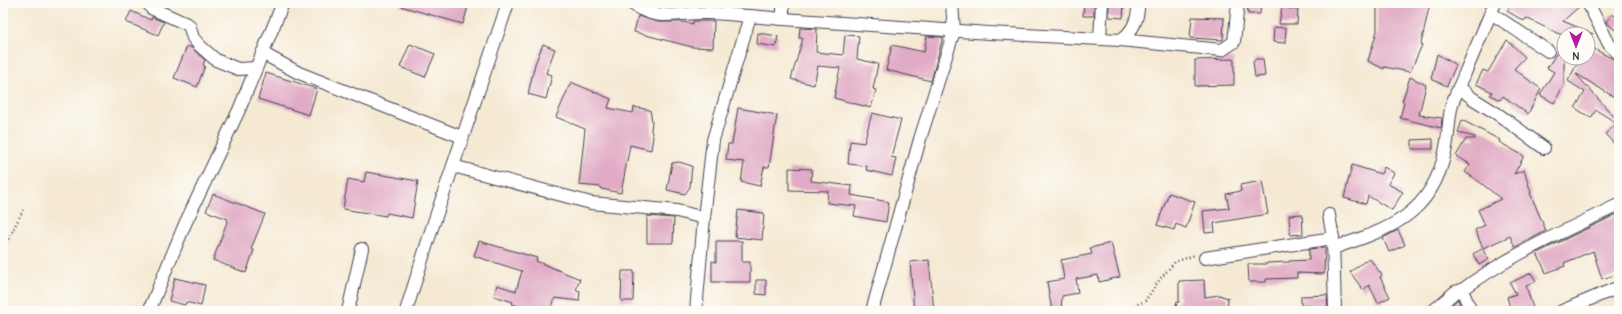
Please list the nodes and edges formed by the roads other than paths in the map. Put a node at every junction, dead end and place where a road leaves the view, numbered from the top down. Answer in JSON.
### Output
{"nodes":[{"id":1,"x":148,"y":3,"type":"edge"},
{"id":2,"x":283,"y":3,"type":"edge"},
{"id":3,"x":508,"y":3,"type":"edge"},
{"id":4,"x":631,"y":3,"type":"edge"},
{"id":5,"x":783,"y":3,"type":"edge"},
{"id":6,"x":952,"y":3,"type":"edge"},
{"id":7,"x":1102,"y":3,"type":"edge"},
{"id":8,"x":1138,"y":3,"type":"edge"},
{"id":9,"x":1238,"y":3,"type":"edge"},
{"id":10,"x":1588,"y":3,"type":"edge"},
{"id":11,"x":1493,"y":8,"type":"edge"},
{"id":12,"x":750,"y":16,"type":"junction"},
{"id":13,"x":782,"y":20,"type":"junction"},
{"id":14,"x":954,"y":31,"type":"junction"},
{"id":15,"x":1100,"y":38,"type":"junction"},
{"id":16,"x":1120,"y":40,"type":"junction"},
{"id":17,"x":1548,"y":51,"type":"dead end"},
{"id":18,"x":262,"y":53,"type":"junction"},
{"id":19,"x":1619,"y":54,"type":"edge"},
{"id":20,"x":256,"y":68,"type":"junction"},
{"id":21,"x":1459,"y":88,"type":"junction"},
{"id":22,"x":462,"y":137,"type":"junction"},
{"id":23,"x":1544,"y":148,"type":"dead end"},
{"id":24,"x":453,"y":166,"type":"junction"},
{"id":25,"x":1616,"y":206,"type":"dead end"},
{"id":26,"x":1329,"y":215,"type":"dead end"},
{"id":27,"x":704,"y":218,"type":"junction"},
{"id":28,"x":1333,"y":243,"type":"junction"},
{"id":29,"x":184,"y":245,"type":"dead end"},
{"id":30,"x":362,"y":249,"type":"dead end"},
{"id":31,"x":1205,"y":258,"type":"road end"},
{"id":32,"x":1619,"y":287,"type":"edge"},
{"id":33,"x":1462,"y":290,"type":"junction"},
{"id":34,"x":150,"y":311,"type":"edge"},
{"id":35,"x":156,"y":311,"type":"edge"},
{"id":36,"x":348,"y":311,"type":"edge"},
{"id":37,"x":406,"y":311,"type":"edge"},
{"id":38,"x":696,"y":311,"type":"edge"},
{"id":39,"x":872,"y":311,"type":"edge"},
{"id":40,"x":1335,"y":311,"type":"edge"},
{"id":41,"x":1434,"y":311,"type":"edge"},
{"id":42,"x":1471,"y":311,"type":"edge"},
{"id":43,"x":1562,"y":311,"type":"edge"}],
"edges":[{"from":1,"to":20,"type":"street"},
{"from":2,"to":18,"type":"street"},
{"from":3,"to":22,"type":"street"},
{"from":4,"to":12,"type":"street"},
{"from":5,"to":13,"type":"street"},
{"from":6,"to":14,"type":"street"},
{"from":7,"to":15,"type":"street"},
{"from":8,"to":16,"type":"street"},
{"from":9,"to":16,"type":"street"},
{"from":10,"to":19,"type":"street"},
{"from":11,"to":17,"type":"street"},
{"from":11,"to":21,"type":"street"},
{"from":12,"to":13,"type":"street"},
{"from":12,"to":27,"type":"street"},
{"from":13,"to":14,"type":"street"},
{"from":14,"to":15,"type":"street"},
{"from":14,"to":39,"type":"street"},
{"from":15,"to":16,"type":"street"},
{"from":18,"to":20,"type":"street"},
{"from":18,"to":22,"type":"street"},
{"from":20,"to":34,"type":"street"},
{"from":21,"to":23,"type":"street"},
{"from":21,"to":28,"type":"street"},
{"from":22,"to":24,"type":"street"},
{"from":24,"to":27,"type":"street"},
{"from":24,"to":37,"type":"street"},
{"from":25,"to":33,"type":"street"},
{"from":26,"to":28,"type":"street"},
{"from":27,"to":38,"type":"street"},
{"from":28,"to":31,"type":"street"},
{"from":28,"to":40,"type":"street"},
{"from":29,"to":35,"type":"street"},
{"from":30,"to":36,"type":"street"},
{"from":32,"to":43,"type":"street"},
{"from":33,"to":41,"type":"street"},
{"from":33,"to":42,"type":"street"}]}
